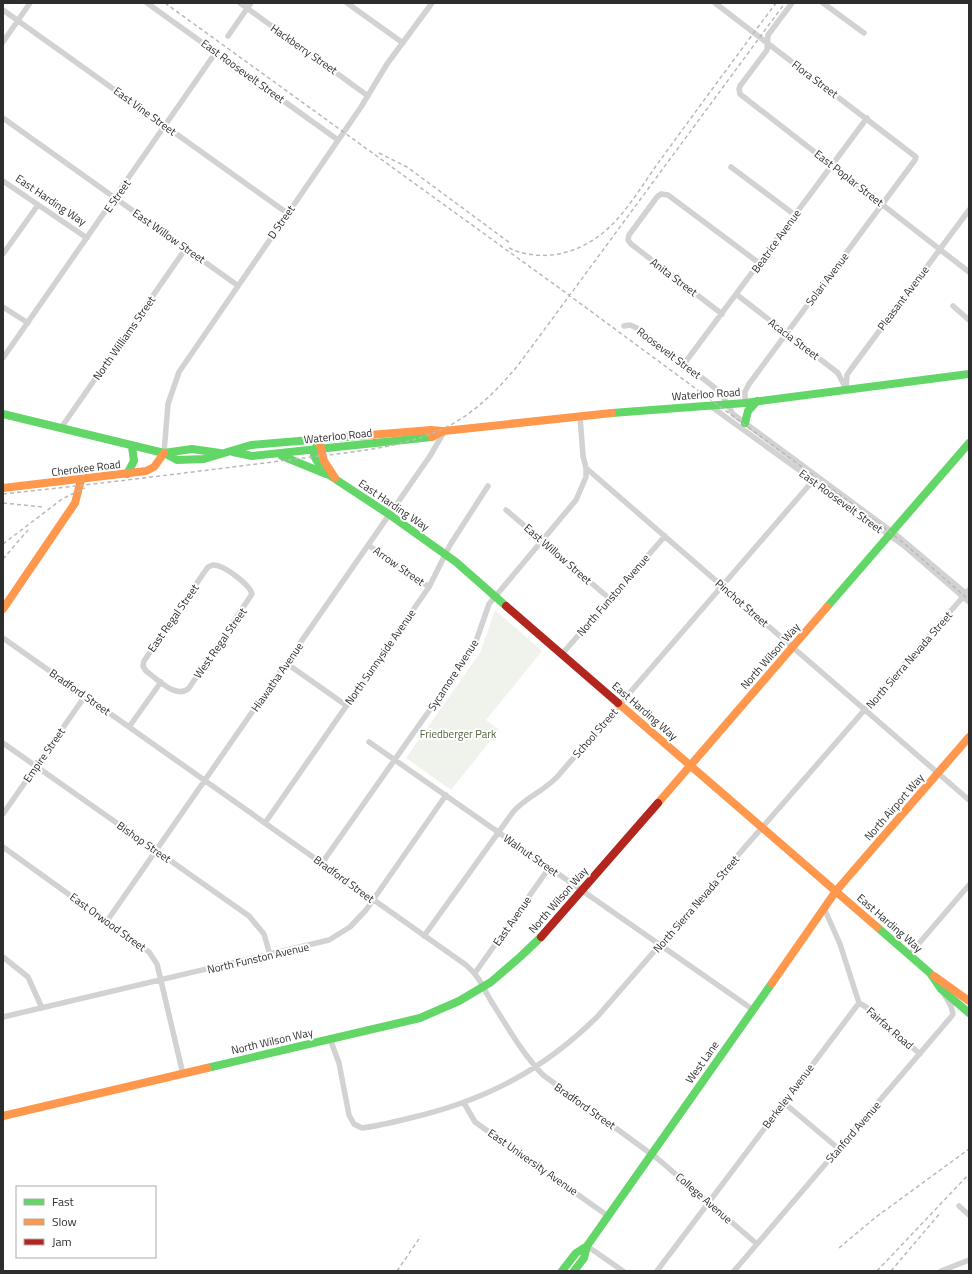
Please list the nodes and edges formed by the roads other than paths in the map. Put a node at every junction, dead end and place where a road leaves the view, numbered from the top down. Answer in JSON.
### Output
{"nodes":[{"id":1,"x":30,"y":3,"type":"edge"},
{"id":2,"x":147,"y":3,"type":"edge"},
{"id":3,"x":240,"y":3,"type":"edge"},
{"id":4,"x":251,"y":3,"type":"edge"},
{"id":5,"x":348,"y":3,"type":"edge"},
{"id":6,"x":432,"y":3,"type":"edge"},
{"id":7,"x":715,"y":3,"type":"edge"},
{"id":8,"x":792,"y":3,"type":"edge"},
{"id":9,"x":823,"y":3,"type":"edge"},
{"id":10,"x":247,"y":9,"type":"junction"},
{"id":11,"x":3,"y":10,"type":"edge"},
{"id":12,"x":18,"y":21,"type":"junction"},
{"id":13,"x":864,"y":33,"type":"dead end"},
{"id":14,"x":228,"y":36,"type":"dead end"},
{"id":15,"x":3,"y":42,"type":"edge"},
{"id":16,"x":403,"y":43,"type":"junction"},
{"id":17,"x":768,"y":43,"type":"junction"},
{"id":18,"x":216,"y":52,"type":"junction"},
{"id":19,"x":368,"y":96,"type":"junction"},
{"id":20,"x":3,"y":118,"type":"edge"},
{"id":21,"x":867,"y":118,"type":"junction"},
{"id":22,"x":165,"y":126,"type":"junction"},
{"id":23,"x":338,"y":140,"type":"junction"},
{"id":24,"x":916,"y":156,"type":"joint"},
{"id":25,"x":832,"y":165,"type":"junction"},
{"id":26,"x":731,"y":167,"type":"dead end"},
{"id":27,"x":3,"y":181,"type":"edge"},
{"id":28,"x":116,"y":198,"type":"junction"},
{"id":29,"x":883,"y":204,"type":"junction"},
{"id":30,"x":38,"y":205,"type":"junction"},
{"id":31,"x":969,"y":210,"type":"edge"},
{"id":32,"x":287,"y":213,"type":"junction"},
{"id":33,"x":795,"y":215,"type":"junction"},
{"id":34,"x":87,"y":238,"type":"junction"},
{"id":35,"x":186,"y":248,"type":"junction"},
{"id":36,"x":940,"y":248,"type":"junction"},
{"id":37,"x":3,"y":254,"type":"edge"},
{"id":38,"x":759,"y":263,"type":"junction"},
{"id":39,"x":969,"y":272,"type":"edge"},
{"id":40,"x":237,"y":285,"type":"junction"},
{"id":41,"x":736,"y":294,"type":"junction"},
{"id":42,"x":3,"y":306,"type":"edge"},
{"id":43,"x":953,"y":306,"type":"dead end"},
{"id":44,"x":722,"y":314,"type":"junction"},
{"id":45,"x":969,"y":320,"type":"edge"},
{"id":46,"x":28,"y":323,"type":"junction"},
{"id":47,"x":624,"y":326,"type":"dead end"},
{"id":48,"x":787,"y":333,"type":"junction"},
{"id":49,"x":3,"y":358,"type":"edge"},
{"id":50,"x":684,"y":364,"type":"junction"},
{"id":51,"x":969,"y":374,"type":"edge"},
{"id":52,"x":846,"y":389,"type":"junction"},
{"id":53,"x":757,"y":401,"type":"junction"},
{"id":54,"x":745,"y":403,"type":"junction"},
{"id":55,"x":728,"y":404,"type":"junction"},
{"id":56,"x":709,"y":405,"type":"junction"},
{"id":57,"x":3,"y":414,"type":"edge"},
{"id":58,"x":580,"y":416,"type":"junction"},
{"id":59,"x":745,"y":423,"type":"junction"},
{"id":60,"x":61,"y":428,"type":"junction"},
{"id":61,"x":444,"y":431,"type":"junction"},
{"id":62,"x":318,"y":439,"type":"junction"},
{"id":63,"x":969,"y":443,"type":"edge"},
{"id":64,"x":132,"y":447,"type":"junction"},
{"id":65,"x":318,"y":450,"type":"junction"},
{"id":66,"x":233,"y":452,"type":"junction"},
{"id":67,"x":164,"y":454,"type":"junction"},
{"id":68,"x":274,"y":454,"type":"junction"},
{"id":69,"x":586,"y":468,"type":"junction"},
{"id":70,"x":127,"y":474,"type":"junction"},
{"id":71,"x":332,"y":476,"type":"junction"},
{"id":72,"x":817,"y":476,"type":"junction"},
{"id":73,"x":81,"y":480,"type":"junction"},
{"id":74,"x":813,"y":481,"type":"junction"},
{"id":75,"x":488,"y":486,"type":"dead end"},
{"id":76,"x":3,"y":488,"type":"edge"},
{"id":77,"x":506,"y":510,"type":"dead end"},
{"id":78,"x":390,"y":514,"type":"junction"},
{"id":79,"x":890,"y":534,"type":"junction"},
{"id":80,"x":665,"y":536,"type":"junction"},
{"id":81,"x":542,"y":540,"type":"junction"},
{"id":82,"x":368,"y":545,"type":"junction"},
{"id":83,"x":446,"y":554,"type":"junction"},
{"id":84,"x":233,"y":574,"type":"joint"},
{"id":85,"x":723,"y":586,"type":"junction"},
{"id":86,"x":429,"y":587,"type":"junction"},
{"id":87,"x":967,"y":594,"type":"edge"},
{"id":88,"x":495,"y":596,"type":"junction"},
{"id":89,"x":610,"y":599,"type":"junction"},
{"id":90,"x":969,"y":602,"type":"edge"},
{"id":91,"x":3,"y":609,"type":"edge"},
{"id":92,"x":3,"y":638,"type":"edge"},
{"id":93,"x":793,"y":647,"type":"junction"},
{"id":94,"x":562,"y":654,"type":"junction"},
{"id":95,"x":286,"y":663,"type":"junction"},
{"id":96,"x":161,"y":682,"type":"junction"},
{"id":97,"x":85,"y":696,"type":"junction"},
{"id":98,"x":620,"y":704,"type":"junction"},
{"id":99,"x":347,"y":706,"type":"junction"},
{"id":100,"x":866,"y":710,"type":"junction"},
{"id":101,"x":129,"y":727,"type":"junction"},
{"id":102,"x":969,"y":737,"type":"edge"},
{"id":103,"x":369,"y":742,"type":"dead end"},
{"id":104,"x":3,"y":743,"type":"edge"},
{"id":105,"x":395,"y":760,"type":"junction"},
{"id":106,"x":690,"y":765,"type":"junction"},
{"id":107,"x":37,"y":766,"type":"junction"},
{"id":108,"x":938,"y":773,"type":"junction"},
{"id":109,"x":204,"y":781,"type":"junction"},
{"id":110,"x":446,"y":795,"type":"junction"},
{"id":111,"x":969,"y":800,"type":"edge"},
{"id":112,"x":3,"y":814,"type":"edge"},
{"id":113,"x":265,"y":823,"type":"junction"},
{"id":114,"x":763,"y":827,"type":"junction"},
{"id":115,"x":498,"y":832,"type":"junction"},
{"id":116,"x":3,"y":847,"type":"edge"},
{"id":117,"x":156,"y":850,"type":"junction"},
{"id":118,"x":322,"y":863,"type":"junction"},
{"id":119,"x":549,"y":868,"type":"junction"},
{"id":120,"x":969,"y":885,"type":"edge"},
{"id":121,"x":581,"y":891,"type":"junction"},
{"id":122,"x":836,"y":891,"type":"junction"},
{"id":123,"x":373,"y":900,"type":"junction"},
{"id":124,"x":824,"y":908,"type":"junction"},
{"id":125,"x":108,"y":921,"type":"junction"},
{"id":126,"x":424,"y":936,"type":"junction"},
{"id":127,"x":660,"y":946,"type":"junction"},
{"id":128,"x":270,"y":955,"type":"junction"},
{"id":129,"x":909,"y":955,"type":"junction"},
{"id":130,"x":3,"y":958,"type":"edge"},
{"id":131,"x":475,"y":973,"type":"junction"},
{"id":132,"x":930,"y":973,"type":"junction"},
{"id":133,"x":161,"y":980,"type":"junction"},
{"id":134,"x":484,"y":987,"type":"junction"},
{"id":135,"x":941,"y":988,"type":"junction"},
{"id":136,"x":967,"y":998,"type":"edge"},
{"id":137,"x":859,"y":1003,"type":"junction"},
{"id":138,"x":42,"y":1008,"type":"junction"},
{"id":139,"x":752,"y":1009,"type":"junction"},
{"id":140,"x":969,"y":1013,"type":"edge"},
{"id":141,"x":3,"y":1017,"type":"edge"},
{"id":142,"x":330,"y":1039,"type":"junction"},
{"id":143,"x":920,"y":1054,"type":"junction"},
{"id":144,"x":536,"y":1068,"type":"junction"},
{"id":145,"x":183,"y":1074,"type":"junction"},
{"id":146,"x":783,"y":1102,"type":"junction"},
{"id":147,"x":464,"y":1103,"type":"junction"},
{"id":148,"x":3,"y":1116,"type":"edge"},
{"id":149,"x":839,"y":1149,"type":"junction"},
{"id":150,"x":651,"y":1153,"type":"junction"},
{"id":151,"x":709,"y":1202,"type":"junction"},
{"id":152,"x":959,"y":1206,"type":"dead end"},
{"id":153,"x":969,"y":1215,"type":"edge"},
{"id":154,"x":608,"y":1216,"type":"junction"},
{"id":155,"x":757,"y":1244,"type":"junction"},
{"id":156,"x":587,"y":1246,"type":"junction"},
{"id":157,"x":969,"y":1260,"type":"edge"},
{"id":158,"x":946,"y":1270,"type":"edge"},
{"id":159,"x":562,"y":1271,"type":"edge"},
{"id":160,"x":574,"y":1271,"type":"edge"},
{"id":161,"x":623,"y":1271,"type":"edge"},
{"id":162,"x":657,"y":1271,"type":"edge"},
{"id":163,"x":734,"y":1271,"type":"edge"}],
"edges":[{"from":1,"to":12,"type":"street"},
{"from":2,"to":18,"type":"street","name":"East Roosevelt Street"},
{"from":3,"to":10,"type":"street","name":"Hackberry Street"},
{"from":4,"to":10,"type":"street"},
{"from":5,"to":16,"type":"street"},
{"from":6,"to":16,"type":"street","name":"D Street"},
{"from":7,"to":17,"type":"street","name":"Flora Street"},
{"from":8,"to":17,"type":"street"},
{"from":9,"to":13,"type":"street"},
{"from":10,"to":14,"type":"street"},
{"from":10,"to":19,"type":"street","name":"Hackberry Street"},
{"from":11,"to":12,"type":"street","name":"East Vine Street"},
{"from":12,"to":15,"type":"street"},
{"from":12,"to":22,"type":"street","name":"East Vine Street"},
{"from":16,"to":19,"type":"street","name":"D Street"},
{"from":17,"to":21,"type":"street","name":"Flora Street"},
{"from":17,"to":25,"type":"street","name":"East Poplar Street"},
{"from":18,"to":22,"type":"street","name":"E Street"},
{"from":18,"to":23,"type":"street","name":"East Roosevelt Street"},
{"from":19,"to":23,"type":"street","name":"D Street"},
{"from":20,"to":28,"type":"street","name":"East Willow Street"},
{"from":21,"to":24,"type":"street","name":"Flora Street"},
{"from":21,"to":25,"type":"street","name":"Beatrice Avenue"},
{"from":22,"to":28,"type":"street","name":"E Street"},
{"from":22,"to":32,"type":"street","name":"East Vine Street"},
{"from":23,"to":32,"type":"street","name":"D Street"},
{"from":24,"to":29,"type":"street","name":"Solari Avenue"},
{"from":25,"to":29,"type":"street","name":"East Poplar Street"},
{"from":25,"to":33,"type":"street","name":"Beatrice Avenue"},
{"from":26,"to":33,"type":"street"},
{"from":27,"to":30,"type":"street","name":"East Harding Way"},
{"from":28,"to":34,"type":"street","name":"E Street"},
{"from":28,"to":35,"type":"street","name":"East Willow Street"},
{"from":29,"to":36,"type":"street","name":"East Poplar Street"},
{"from":29,"to":48,"type":"street","name":"Solari Avenue"},
{"from":30,"to":34,"type":"street","name":"East Harding Way"},
{"from":30,"to":37,"type":"street"},
{"from":31,"to":36,"type":"street","name":"Pleasant Avenue"},
{"from":32,"to":40,"type":"street","name":"D Street"},
{"from":33,"to":38,"type":"street","name":"Beatrice Avenue"},
{"from":34,"to":46,"type":"street","name":"E Street"},
{"from":35,"to":40,"type":"street","name":"East Willow Street"},
{"from":35,"to":60,"type":"street","name":"North Williams Street"},
{"from":36,"to":39,"type":"street","name":"East Poplar Street"},
{"from":36,"to":52,"type":"street","name":"Pleasant Avenue"},
{"from":38,"to":41,"type":"street","name":"Beatrice Avenue"},
{"from":38,"to":44,"type":"street","name":"Anita Street"},
{"from":40,"to":67,"type":"street","name":"D Street"},
{"from":41,"to":44,"type":"street","name":"Beatrice Avenue"},
{"from":41,"to":48,"type":"street","name":"Acacia Street"},
{"from":42,"to":46,"type":"street"},
{"from":43,"to":45,"type":"street"},
{"from":44,"to":50,"type":"street","name":"Beatrice Avenue"},
{"from":46,"to":49,"type":"street","name":"E Street"},
{"from":47,"to":50,"type":"street","name":"Roosevelt Street"},
{"from":48,"to":52,"type":"street","name":"Acacia Street"},
{"from":48,"to":54,"type":"street","name":"Solari Avenue"},
{"from":50,"to":55,"type":"street","name":"Roosevelt Street"},
{"from":51,"to":52,"type":"main road","name":"Waterloo Road"},
{"from":52,"to":53,"type":"main road","name":"Waterloo Road"},
{"from":53,"to":54,"type":"main road","name":"Waterloo Road"},
{"from":53,"to":59,"type":"main road"},
{"from":54,"to":55,"type":"main road","name":"Waterloo Road"},
{"from":55,"to":56,"type":"main road","name":"Waterloo Road"},
{"from":55,"to":59,"type":"street","name":"East Roosevelt Street"},
{"from":56,"to":58,"type":"main road","name":"Waterloo Road"},
{"from":56,"to":74,"type":"street","name":"East Roosevelt Street"},
{"from":57,"to":60,"type":"main road","name":"Waterloo Road"},
{"from":58,"to":61,"type":"main road","name":"Waterloo Road"},
{"from":58,"to":69,"type":"street","name":"Sycamore Avenue"},
{"from":59,"to":72,"type":"street","name":"East Roosevelt Street"},
{"from":60,"to":64,"type":"main road","name":"Waterloo Road"},
{"from":61,"to":62,"type":"main road","name":"Waterloo Road"},
{"from":61,"to":65,"type":"main road","name":"Waterloo Road"},
{"from":61,"to":78,"type":"street","name":"Hiawatha Avenue"},
{"from":62,"to":65,"type":"main road"},
{"from":62,"to":66,"type":"main road","name":"Waterloo Road"},
{"from":63,"to":79,"type":"main road","name":"North Wilson Way"},
{"from":64,"to":67,"type":"main road","name":"Waterloo Road"},
{"from":64,"to":70,"type":"main road"},
{"from":65,"to":68,"type":"main road","name":"Waterloo Road"},
{"from":65,"to":71,"type":"main road","name":"East Harding Way"},
{"from":66,"to":67,"type":"main road","name":"Waterloo Road"},
{"from":66,"to":68,"type":"main road","name":"Waterloo Road"},
{"from":67,"to":70,"type":"main road","name":"Cherokee Road"},
{"from":68,"to":71,"type":"main road"},
{"from":69,"to":80,"type":"street","name":"Pinchot Street"},
{"from":69,"to":81,"type":"street","name":"Sycamore Avenue"},
{"from":70,"to":73,"type":"main road","name":"Cherokee Road"},
{"from":71,"to":78,"type":"main road","name":"East Harding Way"},
{"from":72,"to":74,"type":"street","name":"School Street"},
{"from":72,"to":79,"type":"street","name":"East Roosevelt Street"},
{"from":73,"to":76,"type":"main road","name":"Cherokee Road"},
{"from":73,"to":91,"type":"main road"},
{"from":74,"to":79,"type":"street","name":"East Roosevelt Street"},
{"from":74,"to":85,"type":"street","name":"School Street"},
{"from":75,"to":83,"type":"street","name":"North Sunnyside Avenue"},
{"from":77,"to":81,"type":"street","name":"East Willow Street"},
{"from":78,"to":82,"type":"street","name":"Hiawatha Avenue"},
{"from":78,"to":83,"type":"main road","name":"East Harding Way"},
{"from":79,"to":87,"type":"street","name":"East Roosevelt Street"},
{"from":79,"to":93,"type":"main road","name":"North Wilson Way"},
{"from":80,"to":85,"type":"street","name":"Pinchot Street"},
{"from":80,"to":89,"type":"street","name":"North Funston Avenue"},
{"from":81,"to":88,"type":"street","name":"Sycamore Avenue"},
{"from":81,"to":89,"type":"street","name":"East Willow Street"},
{"from":82,"to":86,"type":"street","name":"Arrow Street"},
{"from":82,"to":95,"type":"street","name":"Hiawatha Avenue"},
{"from":83,"to":86,"type":"street","name":"North Sunnyside Avenue"},
{"from":83,"to":88,"type":"main road","name":"East Harding Way"},
{"from":84,"to":96,"type":"street","name":"East Regal Street"},
{"from":84,"to":96,"type":"street","name":"West Regal Street"},
{"from":85,"to":93,"type":"street","name":"Pinchot Street"},
{"from":85,"to":98,"type":"street","name":"School Street"},
{"from":86,"to":99,"type":"street","name":"North Sunnyside Avenue"},
{"from":87,"to":90,"type":"street","name":"East Roosevelt Street"},
{"from":87,"to":100,"type":"street","name":"North Sierra Nevada Street"},
{"from":88,"to":94,"type":"main road","name":"East Harding Way"},
{"from":88,"to":105,"type":"street","name":"Sycamore Avenue"},
{"from":89,"to":94,"type":"street","name":"North Funston Avenue"},
{"from":92,"to":97,"type":"street","name":"Bradford Street"},
{"from":93,"to":100,"type":"street","name":"Pinchot Street"},
{"from":93,"to":106,"type":"main road","name":"North Wilson Way"},
{"from":94,"to":98,"type":"main road","name":"East Harding Way"},
{"from":95,"to":99,"type":"street"},
{"from":95,"to":109,"type":"street","name":"Hiawatha Avenue"},
{"from":96,"to":101,"type":"street"},
{"from":97,"to":101,"type":"street","name":"Bradford Street"},
{"from":97,"to":107,"type":"street","name":"Empire Street"},
{"from":98,"to":106,"type":"main road","name":"East Harding Way"},
{"from":98,"to":115,"type":"street","name":"School Street"},
{"from":99,"to":113,"type":"street","name":"North Sunnyside Avenue"},
{"from":100,"to":108,"type":"street","name":"Pinchot Street"},
{"from":100,"to":114,"type":"street","name":"North Sierra Nevada Street"},
{"from":101,"to":109,"type":"street","name":"Bradford Street"},
{"from":102,"to":108,"type":"main road","name":"North Airport Way"},
{"from":103,"to":105,"type":"street","name":"Walnut Street"},
{"from":104,"to":107,"type":"street","name":"Bishop Street"},
{"from":105,"to":110,"type":"street","name":"Walnut Street"},
{"from":105,"to":118,"type":"street","name":"Sycamore Avenue"},
{"from":106,"to":114,"type":"main road","name":"East Harding Way"},
{"from":106,"to":121,"type":"main road","name":"North Wilson Way"},
{"from":107,"to":112,"type":"street","name":"Empire Street"},
{"from":107,"to":117,"type":"street","name":"Bishop Street"},
{"from":108,"to":111,"type":"street","name":"Pinchot Street"},
{"from":108,"to":122,"type":"main road","name":"North Airport Way"},
{"from":109,"to":113,"type":"street","name":"Bradford Street"},
{"from":109,"to":117,"type":"street","name":"Hiawatha Avenue"},
{"from":110,"to":115,"type":"street","name":"Walnut Street"},
{"from":110,"to":123,"type":"street","name":"North Funston Avenue"},
{"from":113,"to":118,"type":"street","name":"Bradford Street"},
{"from":114,"to":122,"type":"main road","name":"East Harding Way"},
{"from":114,"to":127,"type":"street","name":"North Sierra Nevada Street"},
{"from":115,"to":119,"type":"street","name":"Walnut Street"},
{"from":115,"to":126,"type":"street","name":"School Street"},
{"from":116,"to":125,"type":"street","name":"East Orwood Street"},
{"from":117,"to":125,"type":"street","name":"Hiawatha Avenue"},
{"from":117,"to":128,"type":"street","name":"Bishop Street"},
{"from":118,"to":123,"type":"street","name":"Bradford Street"},
{"from":119,"to":121,"type":"street","name":"Walnut Street"},
{"from":119,"to":131,"type":"street","name":"East Avenue"},
{"from":120,"to":129,"type":"street"},
{"from":121,"to":127,"type":"street","name":"Walnut Street"},
{"from":121,"to":134,"type":"main road","name":"North Wilson Way"},
{"from":122,"to":124,"type":"main road","name":"West Lane"},
{"from":122,"to":129,"type":"main road","name":"East Harding Way"},
{"from":123,"to":126,"type":"street","name":"Bradford Street"},
{"from":123,"to":128,"type":"street","name":"North Funston Avenue"},
{"from":124,"to":137,"type":"street"},
{"from":124,"to":139,"type":"main road","name":"West Lane"},
{"from":125,"to":133,"type":"street","name":"East Orwood Street"},
{"from":126,"to":131,"type":"street","name":"Bradford Street"},
{"from":127,"to":139,"type":"street","name":"Walnut Street"},
{"from":127,"to":144,"type":"street","name":"North Sierra Nevada Street"},
{"from":128,"to":133,"type":"street","name":"North Funston Avenue"},
{"from":129,"to":132,"type":"main road","name":"East Harding Way"},
{"from":130,"to":138,"type":"street"},
{"from":131,"to":134,"type":"street","name":"Bradford Street"},
{"from":132,"to":135,"type":"main road","name":"East Harding Way"},
{"from":132,"to":136,"type":"main road","name":"East Harding Way"},
{"from":133,"to":138,"type":"street","name":"North Funston Avenue"},
{"from":133,"to":145,"type":"street","name":"East Orwood Street"},
{"from":134,"to":142,"type":"main road","name":"North Wilson Way"},
{"from":134,"to":144,"type":"street","name":"Bradford Street"},
{"from":135,"to":140,"type":"main road","name":"East Harding Way"},
{"from":135,"to":143,"type":"street","name":"Stanford Avenue"},
{"from":137,"to":143,"type":"street","name":"Fairfax Road"},
{"from":137,"to":146,"type":"street","name":"Berkeley Avenue"},
{"from":138,"to":141,"type":"street","name":"North Funston Avenue"},
{"from":139,"to":150,"type":"main road","name":"West Lane"},
{"from":142,"to":145,"type":"main road","name":"North Wilson Way"},
{"from":142,"to":147,"type":"street","name":"North Sierra Nevada Street"},
{"from":143,"to":149,"type":"street","name":"Stanford Avenue"},
{"from":144,"to":147,"type":"street","name":"North Sierra Nevada Street"},
{"from":144,"to":150,"type":"street","name":"Bradford Street"},
{"from":145,"to":148,"type":"main road","name":"North Wilson Way"},
{"from":146,"to":149,"type":"street"},
{"from":146,"to":151,"type":"street","name":"Berkeley Avenue"},
{"from":147,"to":154,"type":"street","name":"East University Avenue"},
{"from":149,"to":155,"type":"street","name":"Stanford Avenue"},
{"from":150,"to":151,"type":"street","name":"College Avenue"},
{"from":150,"to":154,"type":"main road","name":"West Lane"},
{"from":151,"to":155,"type":"street","name":"College Avenue"},
{"from":151,"to":162,"type":"street","name":"Berkeley Avenue"},
{"from":152,"to":153,"type":"street"},
{"from":154,"to":156,"type":"main road","name":"West Lane"},
{"from":155,"to":163,"type":"street","name":"Stanford Avenue"},
{"from":156,"to":159,"type":"main road","name":"West Lane"},
{"from":156,"to":160,"type":"main road","name":"West Lane"},
{"from":156,"to":161,"type":"street"},
{"from":157,"to":158,"type":"street"}]}
